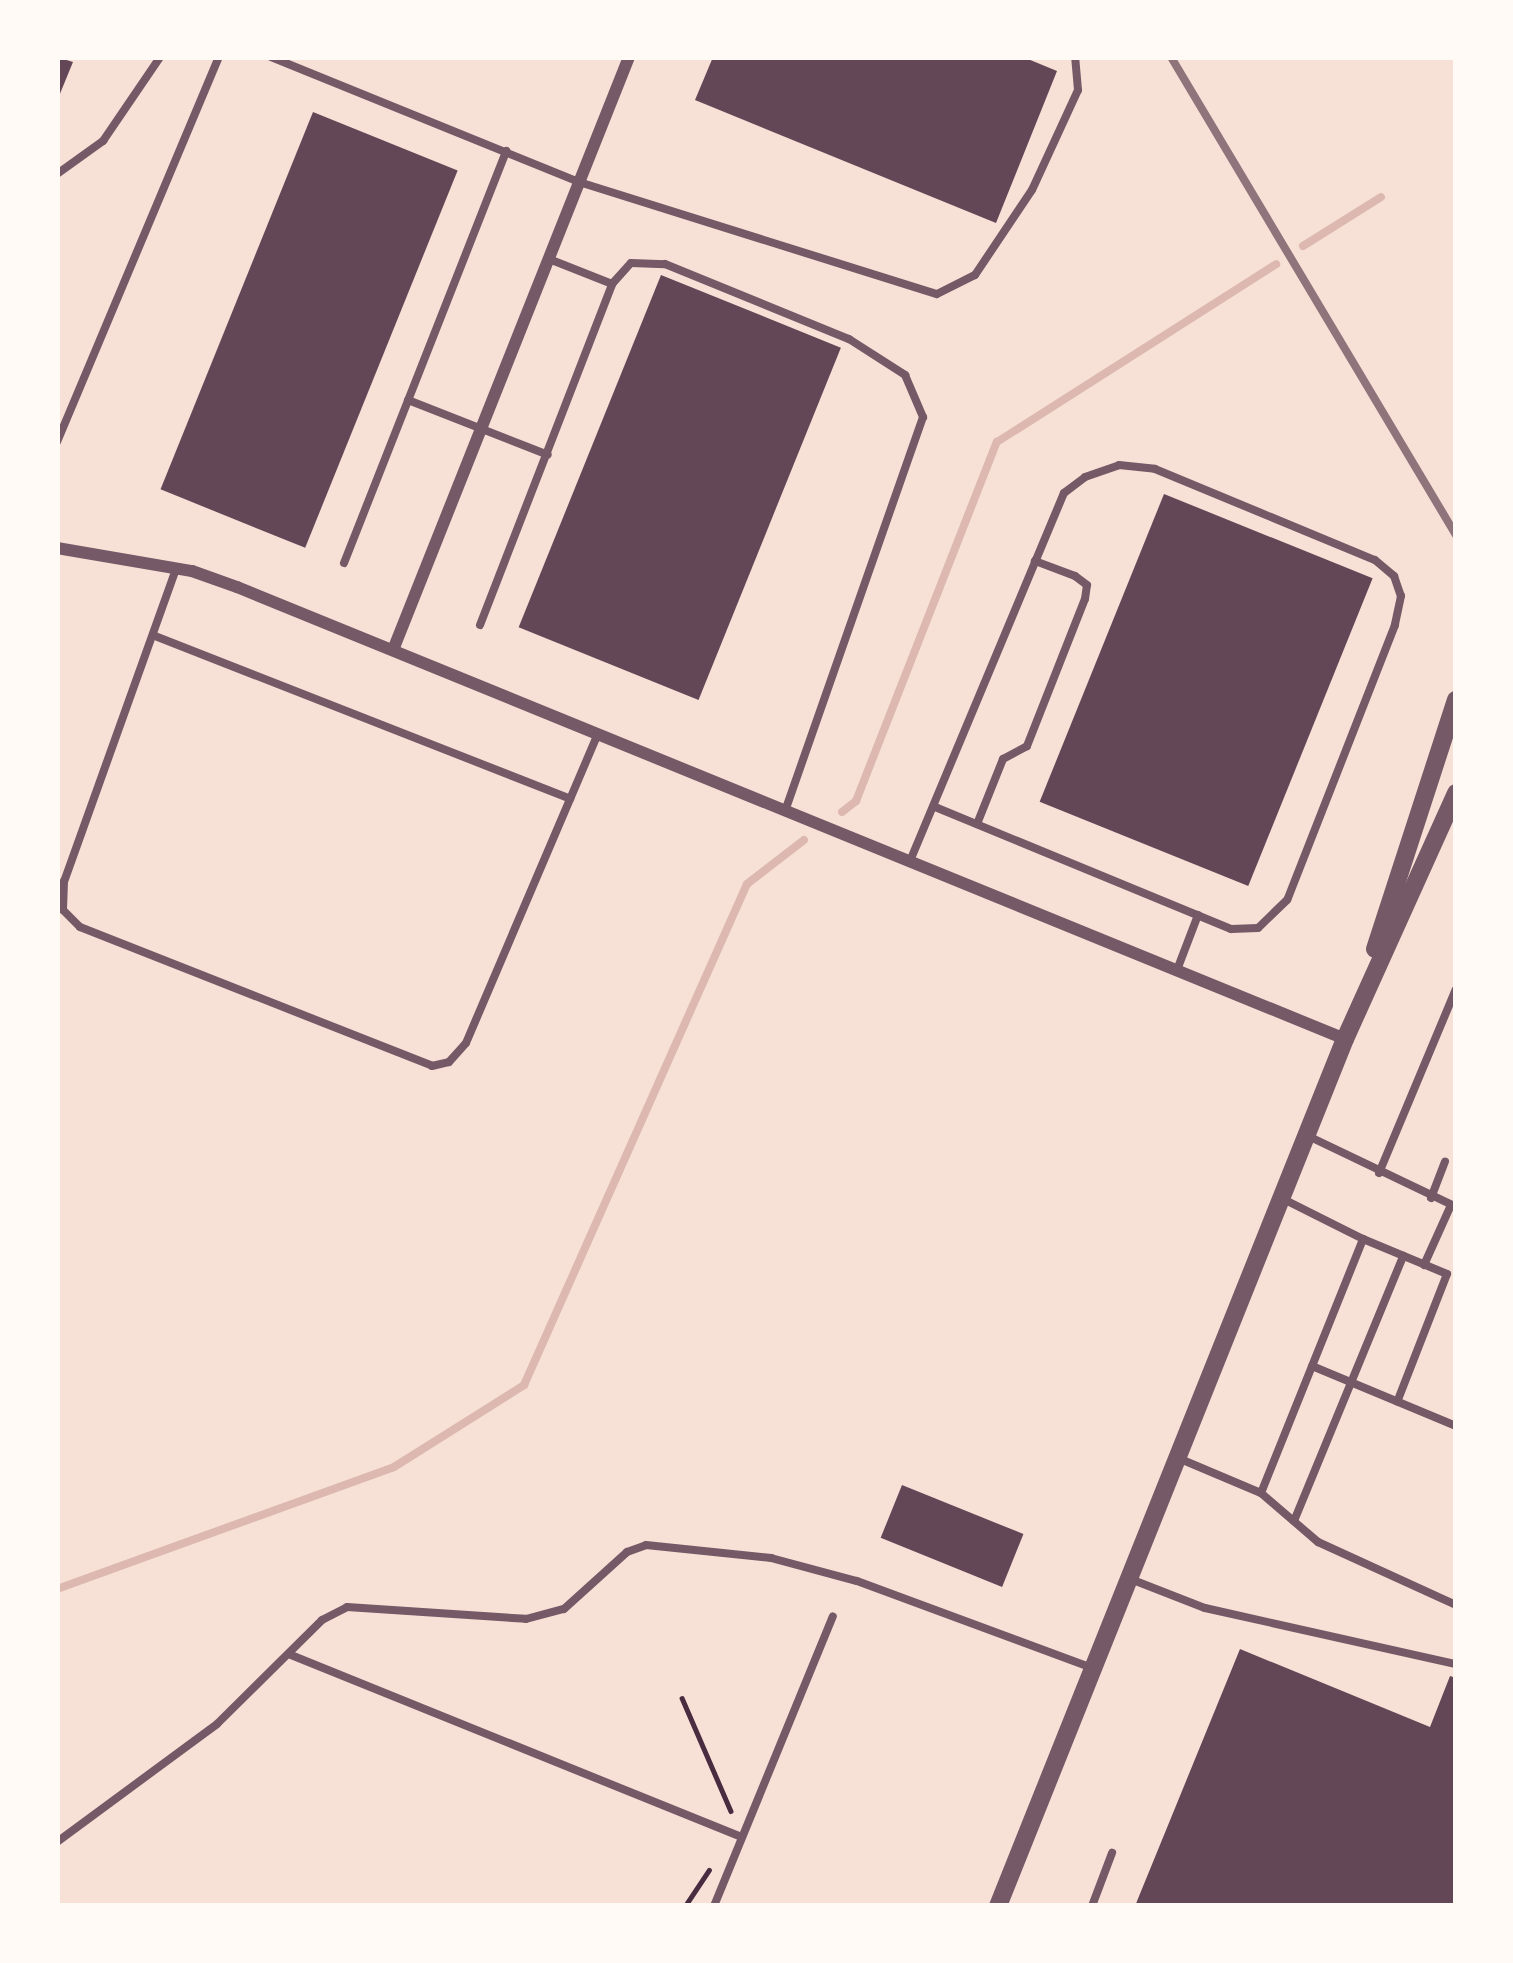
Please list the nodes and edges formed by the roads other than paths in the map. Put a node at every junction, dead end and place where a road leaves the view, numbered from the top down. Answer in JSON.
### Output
{"nodes":[{"id":1,"x":160,"y":57,"type":"edge"},
{"id":2,"x":219,"y":57,"type":"edge"},
{"id":3,"x":271,"y":57,"type":"edge"},
{"id":4,"x":629,"y":57,"type":"edge"},
{"id":5,"x":1075,"y":57,"type":"edge"},
{"id":6,"x":506,"y":151,"type":"junction"},
{"id":7,"x":57,"y":174,"type":"edge"},
{"id":8,"x":579,"y":182,"type":"junction"},
{"id":9,"x":549,"y":259,"type":"junction"},
{"id":10,"x":612,"y":284,"type":"junction"},
{"id":11,"x":408,"y":400,"type":"junction"},
{"id":12,"x":482,"y":427,"type":"junction"},
{"id":13,"x":57,"y":442,"type":"edge"},
{"id":14,"x":548,"y":454,"type":"junction"},
{"id":15,"x":57,"y":548,"type":"edge"},
{"id":16,"x":1036,"y":561,"type":"junction"},
{"id":17,"x":344,"y":563,"type":"dead end"},
{"id":18,"x":176,"y":568,"type":"junction"},
{"id":19,"x":480,"y":625,"type":"dead end"},
{"id":20,"x":155,"y":635,"type":"junction"},
{"id":21,"x":393,"y":650,"type":"junction"},
{"id":22,"x":1456,"y":700,"type":"edge"},
{"id":23,"x":598,"y":734,"type":"junction"},
{"id":24,"x":1456,"y":794,"type":"edge"},
{"id":25,"x":570,"y":799,"type":"junction"},
{"id":26,"x":934,"y":806,"type":"junction"},
{"id":27,"x":785,"y":810,"type":"junction"},
{"id":28,"x":977,"y":824,"type":"junction"},
{"id":29,"x":910,"y":861,"type":"junction"},
{"id":30,"x":1198,"y":915,"type":"junction"},
{"id":31,"x":1177,"y":970,"type":"junction"},
{"id":32,"x":1456,"y":989,"type":"edge"},
{"id":33,"x":1345,"y":1039,"type":"junction"},
{"id":34,"x":1306,"y":1136,"type":"junction"},
{"id":35,"x":1445,"y":1162,"type":"dead end"},
{"id":36,"x":1379,"y":1173,"type":"junction"},
{"id":37,"x":1431,"y":1198,"type":"junction"},
{"id":38,"x":1280,"y":1199,"type":"junction"},
{"id":39,"x":1454,"y":1206,"type":"edge"},
{"id":40,"x":1363,"y":1239,"type":"junction"},
{"id":41,"x":1403,"y":1256,"type":"junction"},
{"id":42,"x":1424,"y":1265,"type":"junction"},
{"id":43,"x":1312,"y":1366,"type":"junction"},
{"id":44,"x":1350,"y":1382,"type":"junction"},
{"id":45,"x":1397,"y":1402,"type":"junction"},
{"id":46,"x":1456,"y":1426,"type":"edge"},
{"id":47,"x":1176,"y":1458,"type":"junction"},
{"id":48,"x":1261,"y":1493,"type":"junction"},
{"id":49,"x":1294,"y":1521,"type":"junction"},
{"id":50,"x":1127,"y":1578,"type":"junction"},
{"id":51,"x":1456,"y":1605,"type":"edge"},
{"id":52,"x":833,"y":1616,"type":"dead end"},
{"id":53,"x":291,"y":1655,"type":"junction"},
{"id":54,"x":1456,"y":1664,"type":"edge"},
{"id":55,"x":1092,"y":1667,"type":"junction"},
{"id":56,"x":742,"y":1837,"type":"junction"},
{"id":57,"x":57,"y":1842,"type":"edge"},
{"id":58,"x":1112,"y":1853,"type":"dead end"},
{"id":59,"x":714,"y":1906,"type":"edge"},
{"id":60,"x":998,"y":1906,"type":"edge"},
{"id":61,"x":1092,"y":1906,"type":"edge"}],
"edges":[{"from":1,"to":7,"type":"lane"},
{"from":2,"to":13,"type":"lane"},
{"from":3,"to":6,"type":"lane"},
{"from":4,"to":8,"type":"street"},
{"from":5,"to":8,"type":"lane"},
{"from":6,"to":8,"type":"lane"},
{"from":6,"to":11,"type":"lane"},
{"from":8,"to":9,"type":"street"},
{"from":9,"to":10,"type":"lane"},
{"from":9,"to":12,"type":"street"},
{"from":10,"to":14,"type":"lane"},
{"from":10,"to":27,"type":"lane"},
{"from":11,"to":12,"type":"lane"},
{"from":11,"to":17,"type":"lane"},
{"from":12,"to":14,"type":"lane"},
{"from":12,"to":21,"type":"street"},
{"from":14,"to":19,"type":"lane"},
{"from":15,"to":18,"type":"street"},
{"from":16,"to":26,"type":"lane"},
{"from":16,"to":28,"type":"lane"},
{"from":16,"to":30,"type":"lane"},
{"from":18,"to":20,"type":"lane"},
{"from":18,"to":21,"type":"street"},
{"from":20,"to":25,"type":"lane"},
{"from":20,"to":25,"type":"lane"},
{"from":21,"to":23,"type":"street"},
{"from":22,"to":33,"type":"street"},
{"from":23,"to":25,"type":"lane"},
{"from":23,"to":27,"type":"street"},
{"from":24,"to":33,"type":"street"},
{"from":26,"to":28,"type":"lane"},
{"from":26,"to":29,"type":"lane"},
{"from":27,"to":29,"type":"street"},
{"from":28,"to":30,"type":"lane"},
{"from":29,"to":31,"type":"street"},
{"from":30,"to":31,"type":"lane"},
{"from":31,"to":33,"type":"street"},
{"from":32,"to":36,"type":"lane"},
{"from":33,"to":34,"type":"street"},
{"from":34,"to":36,"type":"lane"},
{"from":34,"to":38,"type":"street"},
{"from":35,"to":37,"type":"lane"},
{"from":36,"to":37,"type":"lane"},
{"from":37,"to":39,"type":"lane"},
{"from":38,"to":40,"type":"lane"},
{"from":38,"to":47,"type":"street"},
{"from":39,"to":42,"type":"lane"},
{"from":40,"to":41,"type":"lane"},
{"from":40,"to":43,"type":"lane"},
{"from":41,"to":42,"type":"lane"},
{"from":41,"to":44,"type":"lane"},
{"from":42,"to":45,"type":"lane"},
{"from":43,"to":44,"type":"lane"},
{"from":43,"to":48,"type":"lane"},
{"from":44,"to":45,"type":"lane"},
{"from":44,"to":49,"type":"lane"},
{"from":45,"to":46,"type":"lane"},
{"from":47,"to":48,"type":"lane"},
{"from":47,"to":50,"type":"street"},
{"from":48,"to":49,"type":"lane"},
{"from":49,"to":51,"type":"lane"},
{"from":50,"to":54,"type":"lane"},
{"from":50,"to":55,"type":"street"},
{"from":52,"to":56,"type":"lane"},
{"from":53,"to":55,"type":"lane"},
{"from":53,"to":56,"type":"lane"},
{"from":53,"to":57,"type":"lane"},
{"from":55,"to":60,"type":"street"},
{"from":56,"to":59,"type":"lane"},
{"from":58,"to":61,"type":"lane"}]}
